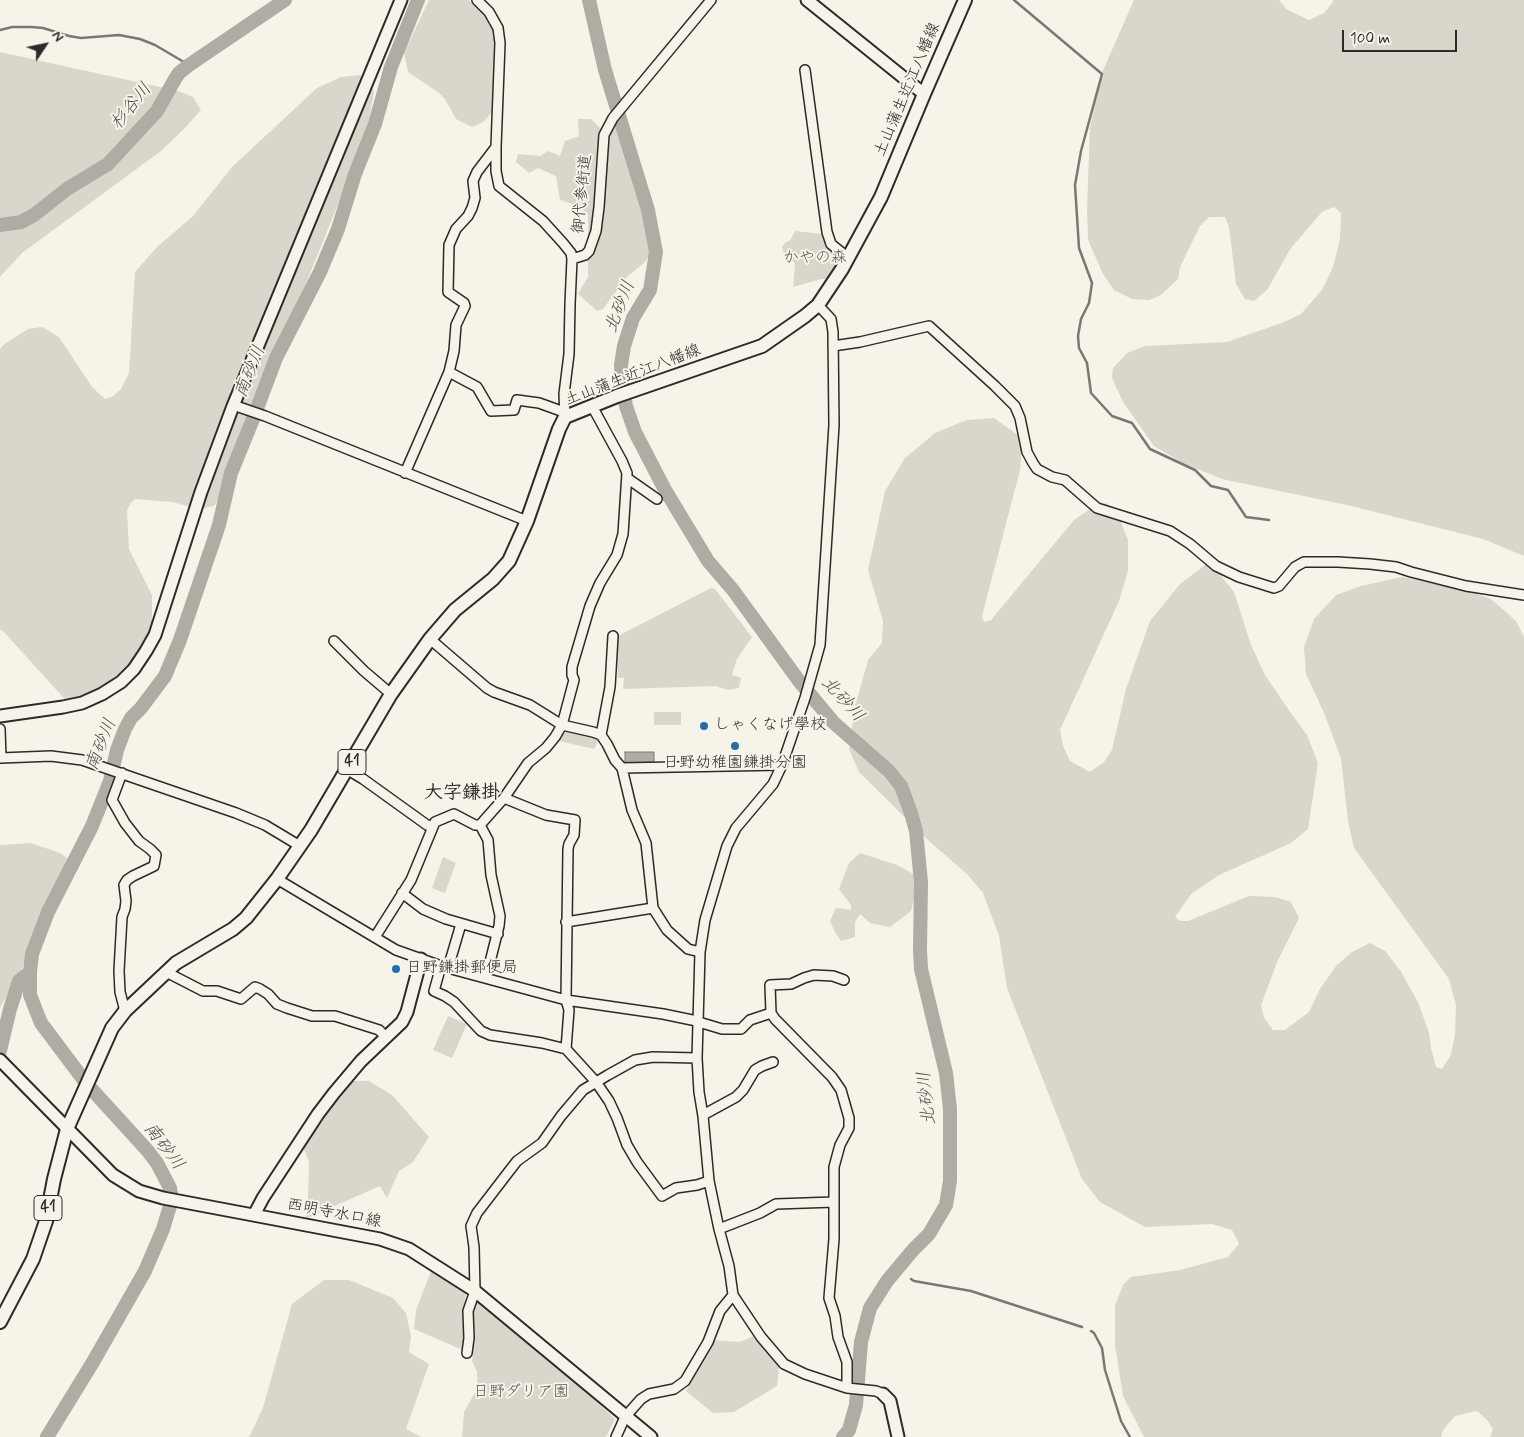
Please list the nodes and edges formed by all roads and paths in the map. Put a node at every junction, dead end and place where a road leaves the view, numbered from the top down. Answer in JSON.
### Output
{"nodes":[{"id":1,"x":401,"y":0,"type":"edge"},
{"id":2,"x":477,"y":0,"type":"edge"},
{"id":3,"x":711,"y":0,"type":"edge"},
{"id":4,"x":807,"y":0,"type":"edge"},
{"id":5,"x":966,"y":0,"type":"edge"},
{"id":6,"x":805,"y":70,"type":"dead end"},
{"id":7,"x":924,"y":94,"type":"junction"},
{"id":8,"x":496,"y":147,"type":"junction"},
{"id":9,"x":847,"y":257,"type":"junction"},
{"id":10,"x":572,"y":259,"type":"junction"},
{"id":11,"x":818,"y":305,"type":"junction"},
{"id":12,"x":833,"y":346,"type":"junction"},
{"id":13,"x":449,"y":372,"type":"junction"},
{"id":14,"x":233,"y":405,"type":"junction"},
{"id":15,"x":592,"y":406,"type":"junction"},
{"id":16,"x":565,"y":414,"type":"junction"},
{"id":17,"x":405,"y":473,"type":"junction"},
{"id":18,"x":627,"y":478,"type":"junction"},
{"id":19,"x":657,"y":499,"type":"dead end"},
{"id":20,"x":527,"y":521,"type":"junction"},
{"id":21,"x":1524,"y":595,"type":"edge"},
{"id":22,"x":612,"y":636,"type":"dead end"},
{"id":23,"x":430,"y":639,"type":"junction"},
{"id":24,"x":334,"y":641,"type":"dead end"},
{"id":25,"x":391,"y":694,"type":"junction"},
{"id":26,"x":0,"y":716,"type":"edge"},
{"id":27,"x":562,"y":725,"type":"junction"},
{"id":28,"x":0,"y":729,"type":"edge"},
{"id":29,"x":600,"y":735,"type":"junction"},
{"id":30,"x":782,"y":765,"type":"junction"},
{"id":31,"x":622,"y":768,"type":"junction"},
{"id":32,"x":348,"y":770,"type":"junction"},
{"id":33,"x":121,"y":773,"type":"junction"},
{"id":34,"x":504,"y":798,"type":"junction"},
{"id":35,"x":480,"y":825,"type":"junction"},
{"id":36,"x":432,"y":826,"type":"junction"},
{"id":37,"x":300,"y":846,"type":"junction"},
{"id":38,"x":278,"y":879,"type":"junction"},
{"id":39,"x":402,"y":893,"type":"junction"},
{"id":40,"x":653,"y":908,"type":"junction"},
{"id":41,"x":566,"y":922,"type":"junction"},
{"id":42,"x":461,"y":924,"type":"junction"},
{"id":43,"x":498,"y":934,"type":"junction"},
{"id":44,"x":375,"y":937,"type":"junction"},
{"id":45,"x":700,"y":952,"type":"junction"},
{"id":46,"x":422,"y":959,"type":"junction"},
{"id":47,"x":445,"y":967,"type":"junction"},
{"id":48,"x":166,"y":972,"type":"junction"},
{"id":49,"x":486,"y":978,"type":"junction"},
{"id":50,"x":844,"y":980,"type":"dead end"},
{"id":51,"x":566,"y":1000,"type":"junction"},
{"id":52,"x":125,"y":1010,"type":"junction"},
{"id":53,"x":771,"y":1013,"type":"junction"},
{"id":54,"x":698,"y":1023,"type":"junction"},
{"id":55,"x":386,"y":1037,"type":"junction"},
{"id":56,"x":566,"y":1049,"type":"junction"},
{"id":57,"x":697,"y":1058,"type":"junction"},
{"id":58,"x":0,"y":1060,"type":"edge"},
{"id":59,"x":773,"y":1062,"type":"dead end"},
{"id":60,"x":596,"y":1082,"type":"junction"},
{"id":61,"x":703,"y":1115,"type":"junction"},
{"id":62,"x":67,"y":1129,"type":"junction"},
{"id":63,"x":709,"y":1181,"type":"junction"},
{"id":64,"x":834,"y":1202,"type":"junction"},
{"id":65,"x":254,"y":1215,"type":"junction"},
{"id":66,"x":719,"y":1229,"type":"junction"},
{"id":67,"x":475,"y":1290,"type":"junction"},
{"id":68,"x":733,"y":1295,"type":"junction"},
{"id":69,"x":0,"y":1322,"type":"edge"},
{"id":70,"x":467,"y":1353,"type":"dead end"},
{"id":71,"x":849,"y":1388,"type":"junction"},
{"id":72,"x":883,"y":1394,"type":"joint"},
{"id":73,"x":625,"y":1417,"type":"junction"},
{"id":74,"x":616,"y":1437,"type":"edge"},
{"id":75,"x":651,"y":1437,"type":"edge"},
{"id":76,"x":898,"y":1437,"type":"edge"}],
"edges":[{"from":1,"to":14,"type":"street"},
{"from":2,"to":8,"type":"street"},
{"from":3,"to":10,"type":"street","name":"御代参街道"},
{"from":4,"to":7,"type":"street"},
{"from":5,"to":7,"type":"main road","name":"土山蒲生近江八幡線"},
{"from":6,"to":9,"type":"street"},
{"from":7,"to":9,"type":"main road","name":"土山蒲生近江八幡線"},
{"from":8,"to":10,"type":"street"},
{"from":8,"to":13,"type":"street"},
{"from":9,"to":11,"type":"main road","name":"土山蒲生近江八幡線"},
{"from":10,"to":16,"type":"street"},
{"from":11,"to":12,"type":"street"},
{"from":11,"to":15,"type":"main road","name":"土山蒲生近江八幡線"},
{"from":12,"to":21,"type":"street"},
{"from":12,"to":30,"type":"street"},
{"from":13,"to":16,"type":"street"},
{"from":13,"to":17,"type":"street"},
{"from":14,"to":17,"type":"street"},
{"from":14,"to":26,"type":"street"},
{"from":15,"to":16,"type":"main road","name":"土山蒲生近江八幡線"},
{"from":15,"to":18,"type":"street"},
{"from":16,"to":20,"type":"main road","name":"土山蒲生近江八幡線","number":"41"},
{"from":17,"to":20,"type":"street"},
{"from":18,"to":19,"type":"street"},
{"from":18,"to":27,"type":"street"},
{"from":20,"to":23,"type":"main road","name":"土山蒲生近江八幡線","number":"41"},
{"from":22,"to":29,"type":"street"},
{"from":23,"to":25,"type":"main road","name":"土山蒲生近江八幡線","number":"41"},
{"from":23,"to":27,"type":"street"},
{"from":24,"to":25,"type":"street"},
{"from":25,"to":32,"type":"main road","name":"土山蒲生近江八幡線","number":"41"},
{"from":27,"to":29,"type":"street"},
{"from":27,"to":34,"type":"street"},
{"from":28,"to":33,"type":"street"},
{"from":29,"to":31,"type":"street"},
{"from":30,"to":31,"type":"street"},
{"from":30,"to":45,"type":"street"},
{"from":31,"to":40,"type":"street"},
{"from":32,"to":36,"type":"street"},
{"from":32,"to":37,"type":"main road","name":"土山蒲生近江八幡線","number":"41"},
{"from":33,"to":37,"type":"street"},
{"from":33,"to":52,"type":"street"},
{"from":34,"to":35,"type":"street"},
{"from":34,"to":41,"type":"street"},
{"from":35,"to":36,"type":"street"},
{"from":35,"to":43,"type":"street"},
{"from":36,"to":39,"type":"street"},
{"from":37,"to":38,"type":"main road","name":"土山蒲生近江八幡線","number":"41"},
{"from":38,"to":44,"type":"street"},
{"from":38,"to":48,"type":"main road","name":"土山蒲生近江八幡線","number":"41"},
{"from":39,"to":42,"type":"street"},
{"from":39,"to":44,"type":"street"},
{"from":40,"to":41,"type":"street"},
{"from":40,"to":45,"type":"street"},
{"from":41,"to":51,"type":"street"},
{"from":42,"to":43,"type":"street"},
{"from":42,"to":47,"type":"street"},
{"from":43,"to":49,"type":"street"},
{"from":44,"to":46,"type":"street"},
{"from":45,"to":54,"type":"street"},
{"from":46,"to":47,"type":"street"},
{"from":46,"to":55,"type":"street"},
{"from":47,"to":49,"type":"street"},
{"from":47,"to":56,"type":"street"},
{"from":48,"to":52,"type":"main road","name":"土山蒲生近江八幡線","number":"41"},
{"from":48,"to":55,"type":"street"},
{"from":49,"to":51,"type":"street"},
{"from":50,"to":53,"type":"street"},
{"from":51,"to":54,"type":"street"},
{"from":51,"to":56,"type":"street"},
{"from":52,"to":62,"type":"main road","name":"土山蒲生近江八幡線","number":"41"},
{"from":53,"to":54,"type":"street"},
{"from":53,"to":64,"type":"street"},
{"from":54,"to":57,"type":"street"},
{"from":55,"to":65,"type":"street"},
{"from":56,"to":60,"type":"street"},
{"from":57,"to":60,"type":"street"},
{"from":57,"to":61,"type":"street"},
{"from":58,"to":62,"type":"street","name":"西明寺水口線"},
{"from":59,"to":61,"type":"street"},
{"from":60,"to":63,"type":"street"},
{"from":60,"to":67,"type":"street"},
{"from":61,"to":63,"type":"street"},
{"from":62,"to":65,"type":"street","name":"西明寺水口線"},
{"from":62,"to":69,"type":"main road","name":"土山蒲生近江八幡線","number":"41"},
{"from":63,"to":66,"type":"street"},
{"from":64,"to":66,"type":"street"},
{"from":64,"to":71,"type":"street"},
{"from":65,"to":67,"type":"street","name":"西明寺水口線"},
{"from":66,"to":68,"type":"street"},
{"from":67,"to":70,"type":"street"},
{"from":67,"to":73,"type":"street","name":"西明寺水口線"},
{"from":68,"to":71,"type":"street"},
{"from":68,"to":73,"type":"street"},
{"from":71,"to":72,"type":"street"},
{"from":72,"to":76,"type":"street"},
{"from":73,"to":74,"type":"street"},
{"from":73,"to":75,"type":"street","name":"西明寺水口線"}]}
